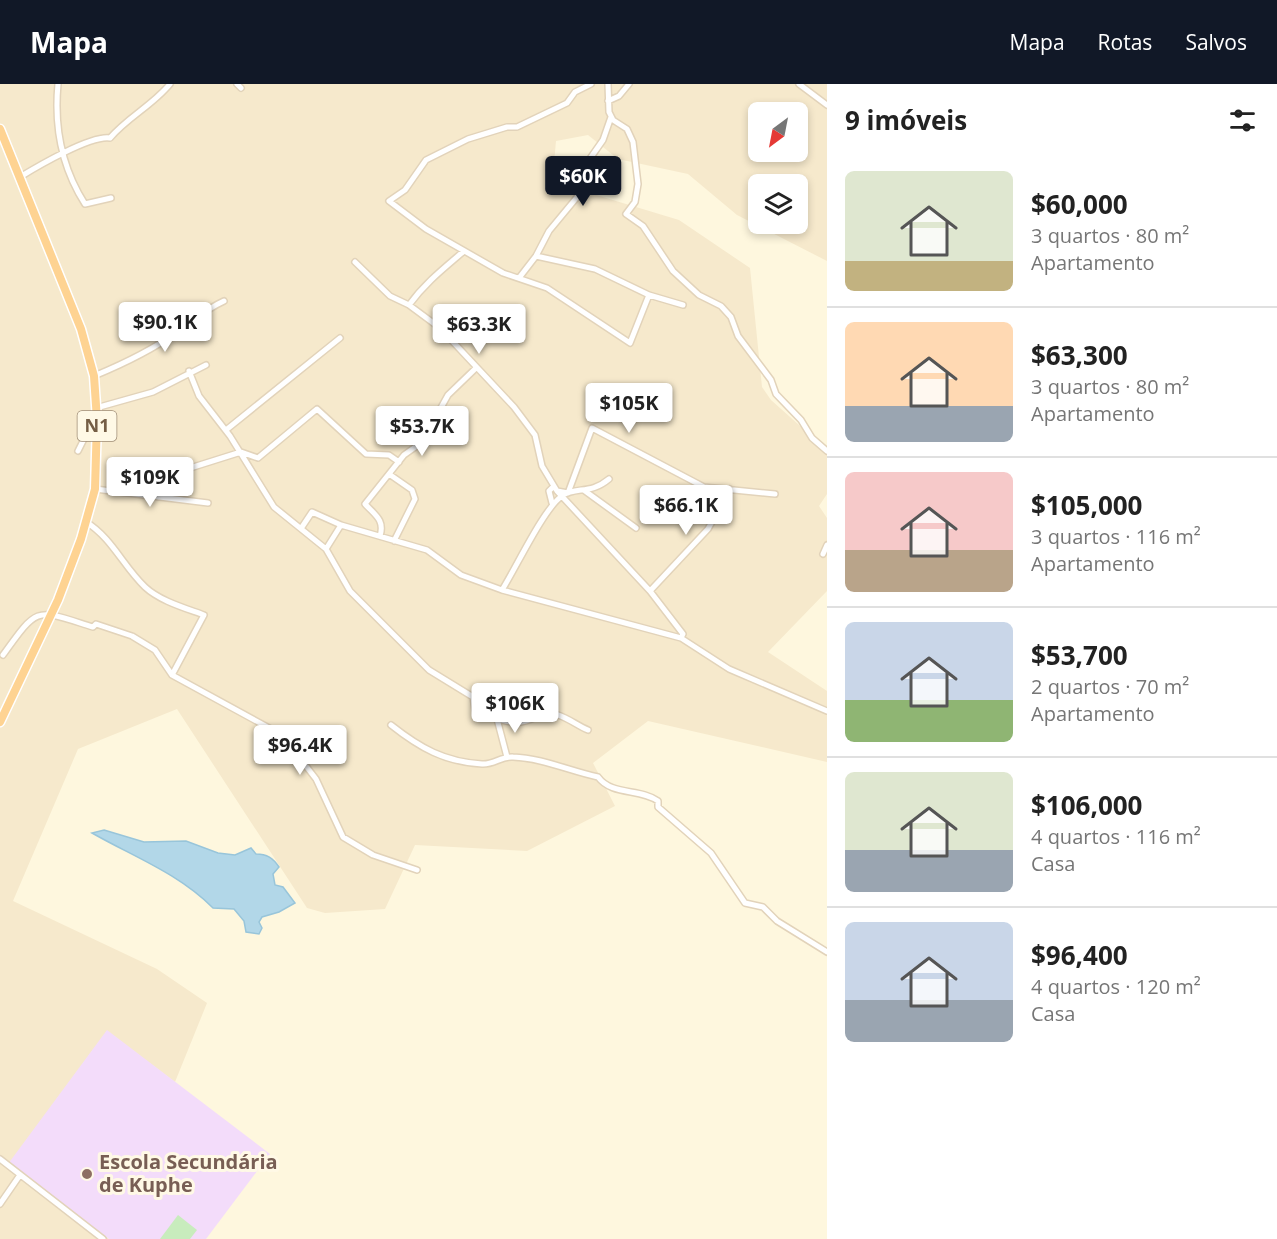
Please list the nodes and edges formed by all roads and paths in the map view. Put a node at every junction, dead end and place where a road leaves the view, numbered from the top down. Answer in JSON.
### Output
{"nodes":[{"id":1,"x":58,"y":84,"type":"edge"},
{"id":2,"x":170,"y":84,"type":"edge"},
{"id":3,"x":591,"y":84,"type":"edge"},
{"id":4,"x":608,"y":84,"type":"edge"},
{"id":5,"x":629,"y":84,"type":"edge"},
{"id":6,"x":799,"y":84,"type":"edge"},
{"id":7,"x":608,"y":101,"type":"junction"},
{"id":8,"x":827,"y":105,"type":"edge"},
{"id":9,"x":611,"y":117,"type":"junction"},
{"id":10,"x":0,"y":129,"type":"edge"},
{"id":11,"x":62,"y":154,"type":"junction"},
{"id":12,"x":20,"y":177,"type":"junction"},
{"id":13,"x":111,"y":198,"type":"dead end"},
{"id":14,"x":464,"y":251,"type":"junction"},
{"id":15,"x":536,"y":256,"type":"junction"},
{"id":16,"x":355,"y":262,"type":"dead end"},
{"id":17,"x":519,"y":278,"type":"junction"},
{"id":18,"x":649,"y":295,"type":"junction"},
{"id":19,"x":224,"y":301,"type":"dead end"},
{"id":20,"x":409,"y":305,"type":"junction"},
{"id":21,"x":683,"y":305,"type":"dead end"},
{"id":22,"x":340,"y":338,"type":"dead end"},
{"id":23,"x":206,"y":365,"type":"dead end"},
{"id":24,"x":476,"y":368,"type":"junction"},
{"id":25,"x":189,"y":371,"type":"junction"},
{"id":26,"x":94,"y":376,"type":"junction"},
{"id":27,"x":96,"y":408,"type":"junction"},
{"id":28,"x":97,"y":429,"type":"junction"},
{"id":29,"x":225,"y":430,"type":"junction"},
{"id":30,"x":827,"y":451,"type":"edge"},
{"id":31,"x":78,"y":452,"type":"dead end"},
{"id":32,"x":241,"y":452,"type":"junction"},
{"id":33,"x":399,"y":462,"type":"junction"},
{"id":34,"x":389,"y":474,"type":"junction"},
{"id":35,"x":609,"y":479,"type":"dead end"},
{"id":36,"x":95,"y":489,"type":"junction"},
{"id":37,"x":555,"y":489,"type":"junction"},
{"id":38,"x":730,"y":489,"type":"junction"},
{"id":39,"x":585,"y":490,"type":"junction"},
{"id":40,"x":568,"y":492,"type":"junction"},
{"id":41,"x":775,"y":494,"type":"dead end"},
{"id":42,"x":561,"y":496,"type":"junction"},
{"id":43,"x":158,"y":497,"type":"junction"},
{"id":44,"x":208,"y":502,"type":"dead end"},
{"id":45,"x":552,"y":503,"type":"junction"},
{"id":46,"x":86,"y":522,"type":"junction"},
{"id":47,"x":341,"y":525,"type":"junction"},
{"id":48,"x":302,"y":527,"type":"junction"},
{"id":49,"x":636,"y":528,"type":"dead end"},
{"id":50,"x":380,"y":536,"type":"junction"},
{"id":51,"x":394,"y":541,"type":"junction"},
{"id":52,"x":827,"y":545,"type":"edge"},
{"id":53,"x":326,"y":549,"type":"junction"},
{"id":54,"x":823,"y":554,"type":"dead end"},
{"id":55,"x":502,"y":590,"type":"junction"},
{"id":56,"x":650,"y":591,"type":"junction"},
{"id":57,"x":51,"y":614,"type":"junction"},
{"id":58,"x":681,"y":638,"type":"junction"},
{"id":59,"x":3,"y":655,"type":"dead end"},
{"id":60,"x":172,"y":675,"type":"junction"},
{"id":61,"x":827,"y":711,"type":"edge"},
{"id":62,"x":497,"y":718,"type":"junction"},
{"id":63,"x":0,"y":722,"type":"edge"},
{"id":64,"x":391,"y":726,"type":"dead end"},
{"id":65,"x":588,"y":730,"type":"dead end"},
{"id":66,"x":507,"y":757,"type":"junction"},
{"id":67,"x":417,"y":870,"type":"dead end"},
{"id":68,"x":827,"y":952,"type":"edge"},
{"id":69,"x":0,"y":1159,"type":"edge"},
{"id":70,"x":20,"y":1175,"type":"junction"},
{"id":71,"x":0,"y":1204,"type":"edge"},
{"id":72,"x":103,"y":1239,"type":"edge"}],
"edges":[{"from":1,"to":11,"type":"street"},
{"from":2,"to":11,"type":"street"},
{"from":3,"to":14,"type":"street"},
{"from":4,"to":7,"type":"street"},
{"from":5,"to":7,"type":"street"},
{"from":6,"to":8,"type":"street"},
{"from":7,"to":9,"type":"street"},
{"from":9,"to":15,"type":"street"},
{"from":9,"to":30,"type":"street"},
{"from":10,"to":12,"type":"highway","number":"N1"},
{"from":11,"to":12,"type":"street"},
{"from":11,"to":13,"type":"street"},
{"from":12,"to":26,"type":"highway","number":"N1"},
{"from":14,"to":17,"type":"street"},
{"from":14,"to":20,"type":"street"},
{"from":15,"to":17,"type":"street"},
{"from":15,"to":18,"type":"street"},
{"from":16,"to":20,"type":"street"},
{"from":17,"to":18,"type":"street"},
{"from":18,"to":21,"type":"street"},
{"from":19,"to":26,"type":"street"},
{"from":20,"to":24,"type":"street"},
{"from":22,"to":29,"type":"street"},
{"from":23,"to":25,"type":"street"},
{"from":24,"to":33,"type":"street"},
{"from":24,"to":37,"type":"street"},
{"from":25,"to":27,"type":"street"},
{"from":25,"to":29,"type":"street"},
{"from":26,"to":27,"type":"highway","number":"N1"},
{"from":27,"to":28,"type":"highway","number":"N1"},
{"from":28,"to":31,"type":"street"},
{"from":28,"to":36,"type":"highway","number":"N1"},
{"from":29,"to":32,"type":"street"},
{"from":32,"to":33,"type":"street"},
{"from":32,"to":43,"type":"street"},
{"from":32,"to":48,"type":"street"},
{"from":33,"to":34,"type":"street"},
{"from":34,"to":50,"type":"street"},
{"from":34,"to":51,"type":"street"},
{"from":35,"to":39,"type":"street"},
{"from":36,"to":43,"type":"street"},
{"from":36,"to":46,"type":"highway","number":"N1"},
{"from":37,"to":40,"type":"street"},
{"from":37,"to":42,"type":"street"},
{"from":37,"to":45,"type":"street"},
{"from":38,"to":40,"type":"street"},
{"from":38,"to":41,"type":"street"},
{"from":38,"to":56,"type":"street"},
{"from":39,"to":40,"type":"street"},
{"from":39,"to":49,"type":"street"},
{"from":40,"to":42,"type":"street"},
{"from":42,"to":45,"type":"street"},
{"from":42,"to":56,"type":"street"},
{"from":43,"to":44,"type":"street"},
{"from":45,"to":55,"type":"street"},
{"from":46,"to":57,"type":"highway","number":"N1"},
{"from":46,"to":60,"type":"street"},
{"from":47,"to":48,"type":"street"},
{"from":47,"to":50,"type":"street"},
{"from":47,"to":53,"type":"street"},
{"from":48,"to":53,"type":"street"},
{"from":50,"to":51,"type":"street"},
{"from":51,"to":55,"type":"street"},
{"from":52,"to":54,"type":"street"},
{"from":53,"to":62,"type":"street"},
{"from":55,"to":58,"type":"street"},
{"from":56,"to":58,"type":"street"},
{"from":57,"to":59,"type":"street"},
{"from":57,"to":60,"type":"street"},
{"from":57,"to":63,"type":"highway","number":"N1"},
{"from":58,"to":61,"type":"street"},
{"from":60,"to":67,"type":"street"},
{"from":62,"to":65,"type":"street"},
{"from":62,"to":66,"type":"street"},
{"from":64,"to":66,"type":"street"},
{"from":66,"to":68,"type":"street"},
{"from":69,"to":70,"type":"street"},
{"from":70,"to":71,"type":"street"},
{"from":70,"to":72,"type":"street"}]}
